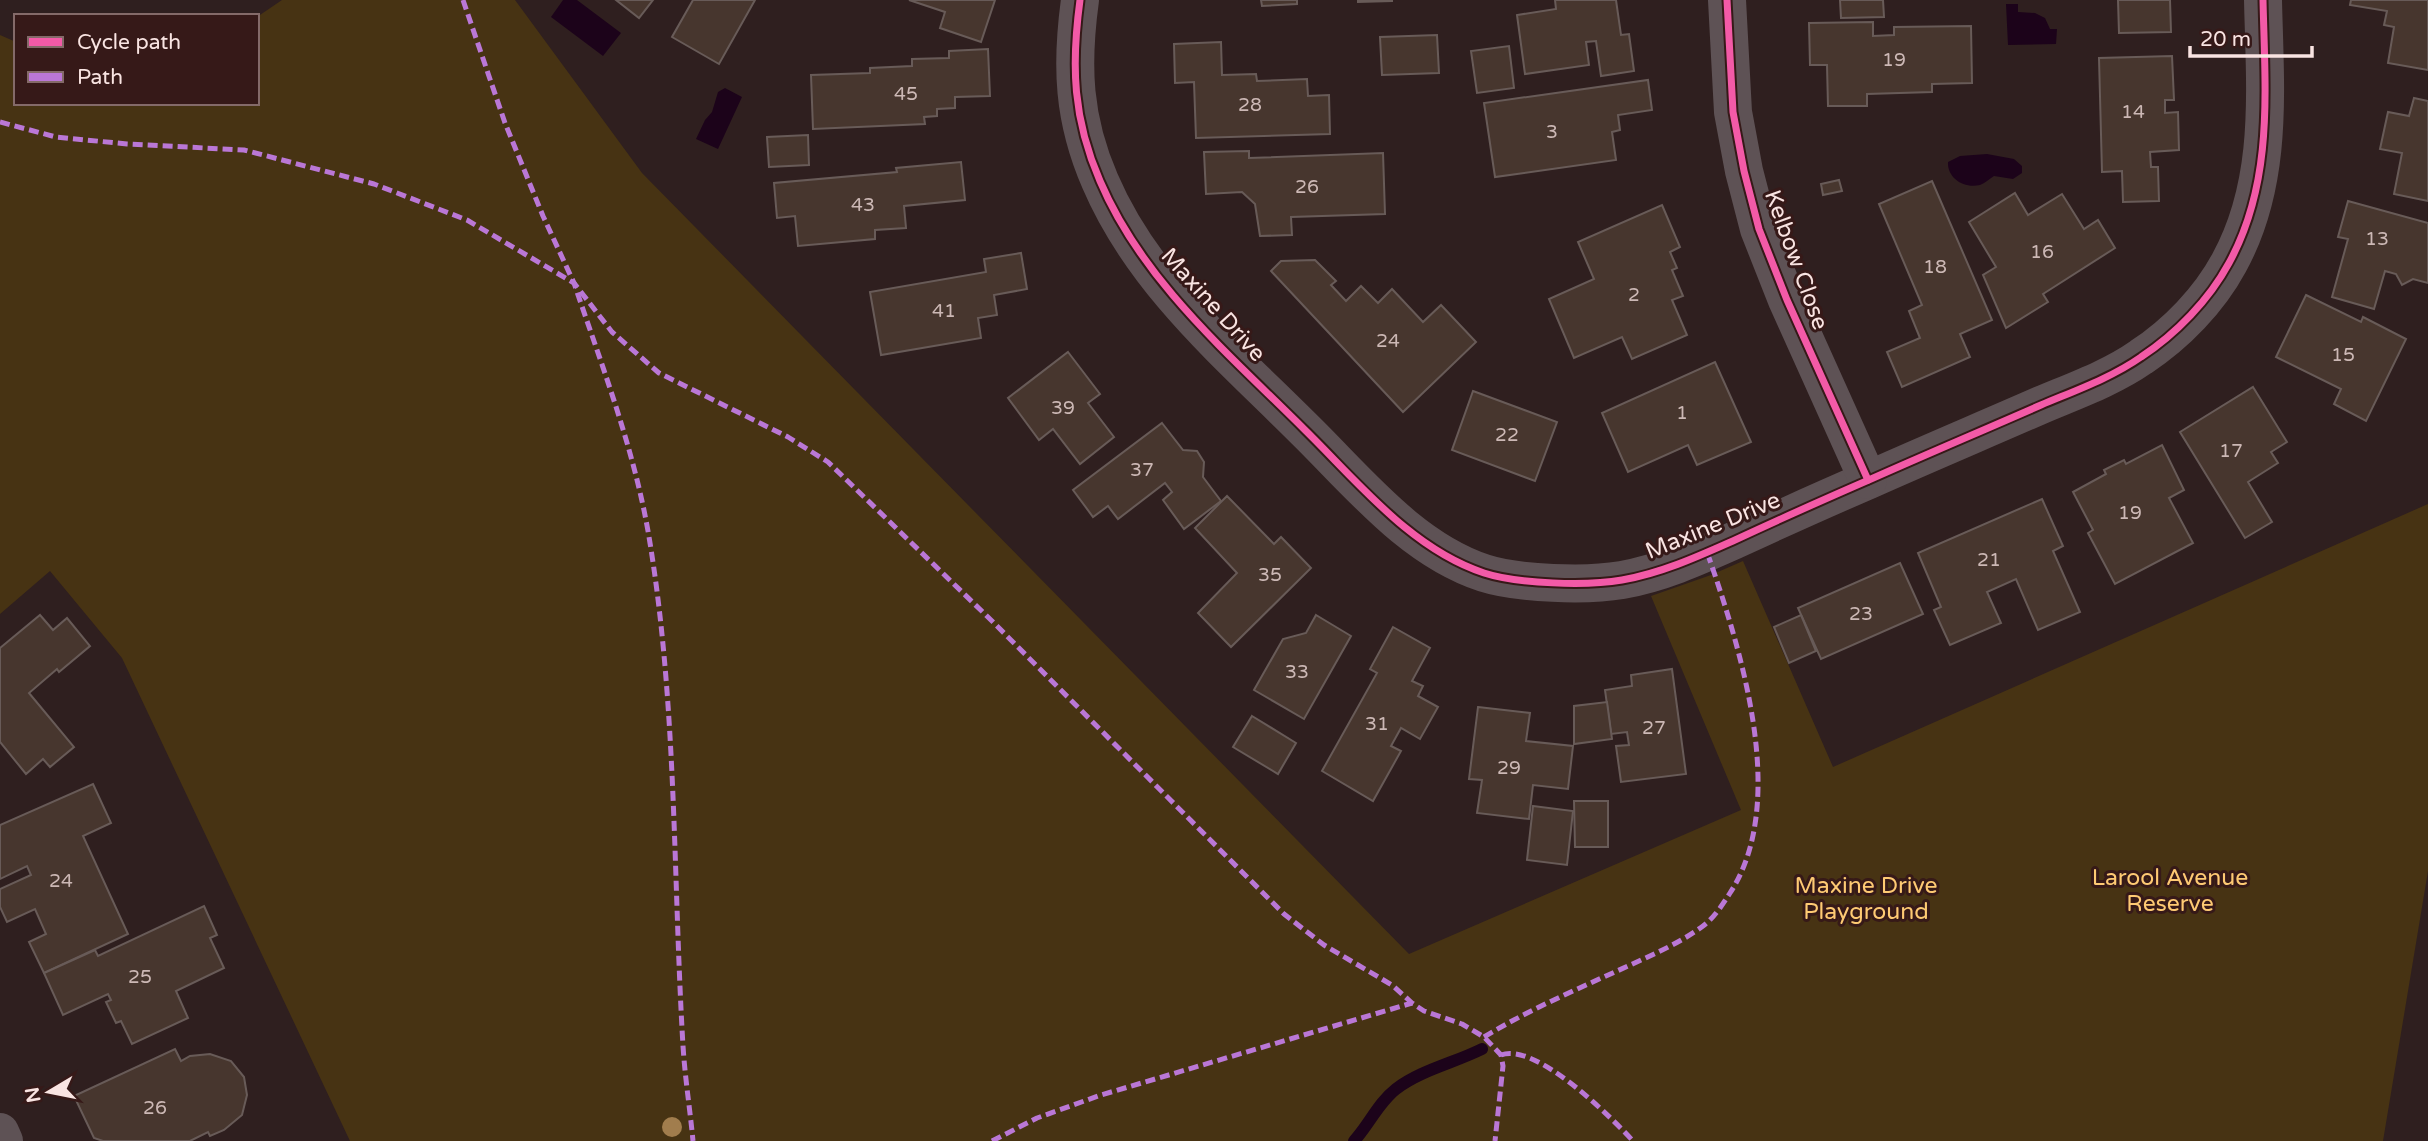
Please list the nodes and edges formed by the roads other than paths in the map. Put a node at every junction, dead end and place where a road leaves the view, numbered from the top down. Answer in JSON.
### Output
{"nodes":[{"id":1,"x":1080,"y":0,"type":"edge"},
{"id":2,"x":1727,"y":0,"type":"edge"},
{"id":3,"x":2263,"y":0,"type":"edge"},
{"id":4,"x":1868,"y":480,"type":"junction"},
{"id":5,"x":0,"y":1132,"type":"edge"},
{"id":6,"x":4,"y":1141,"type":"edge"}],
"edges":[{"from":1,"to":4,"type":"street","name":"Maxine Drive"},
{"from":2,"to":4,"type":"street","name":"Kelbow Close"},
{"from":3,"to":4,"type":"street","name":"Maxine Drive"},
{"from":5,"to":6,"type":"street"}]}
